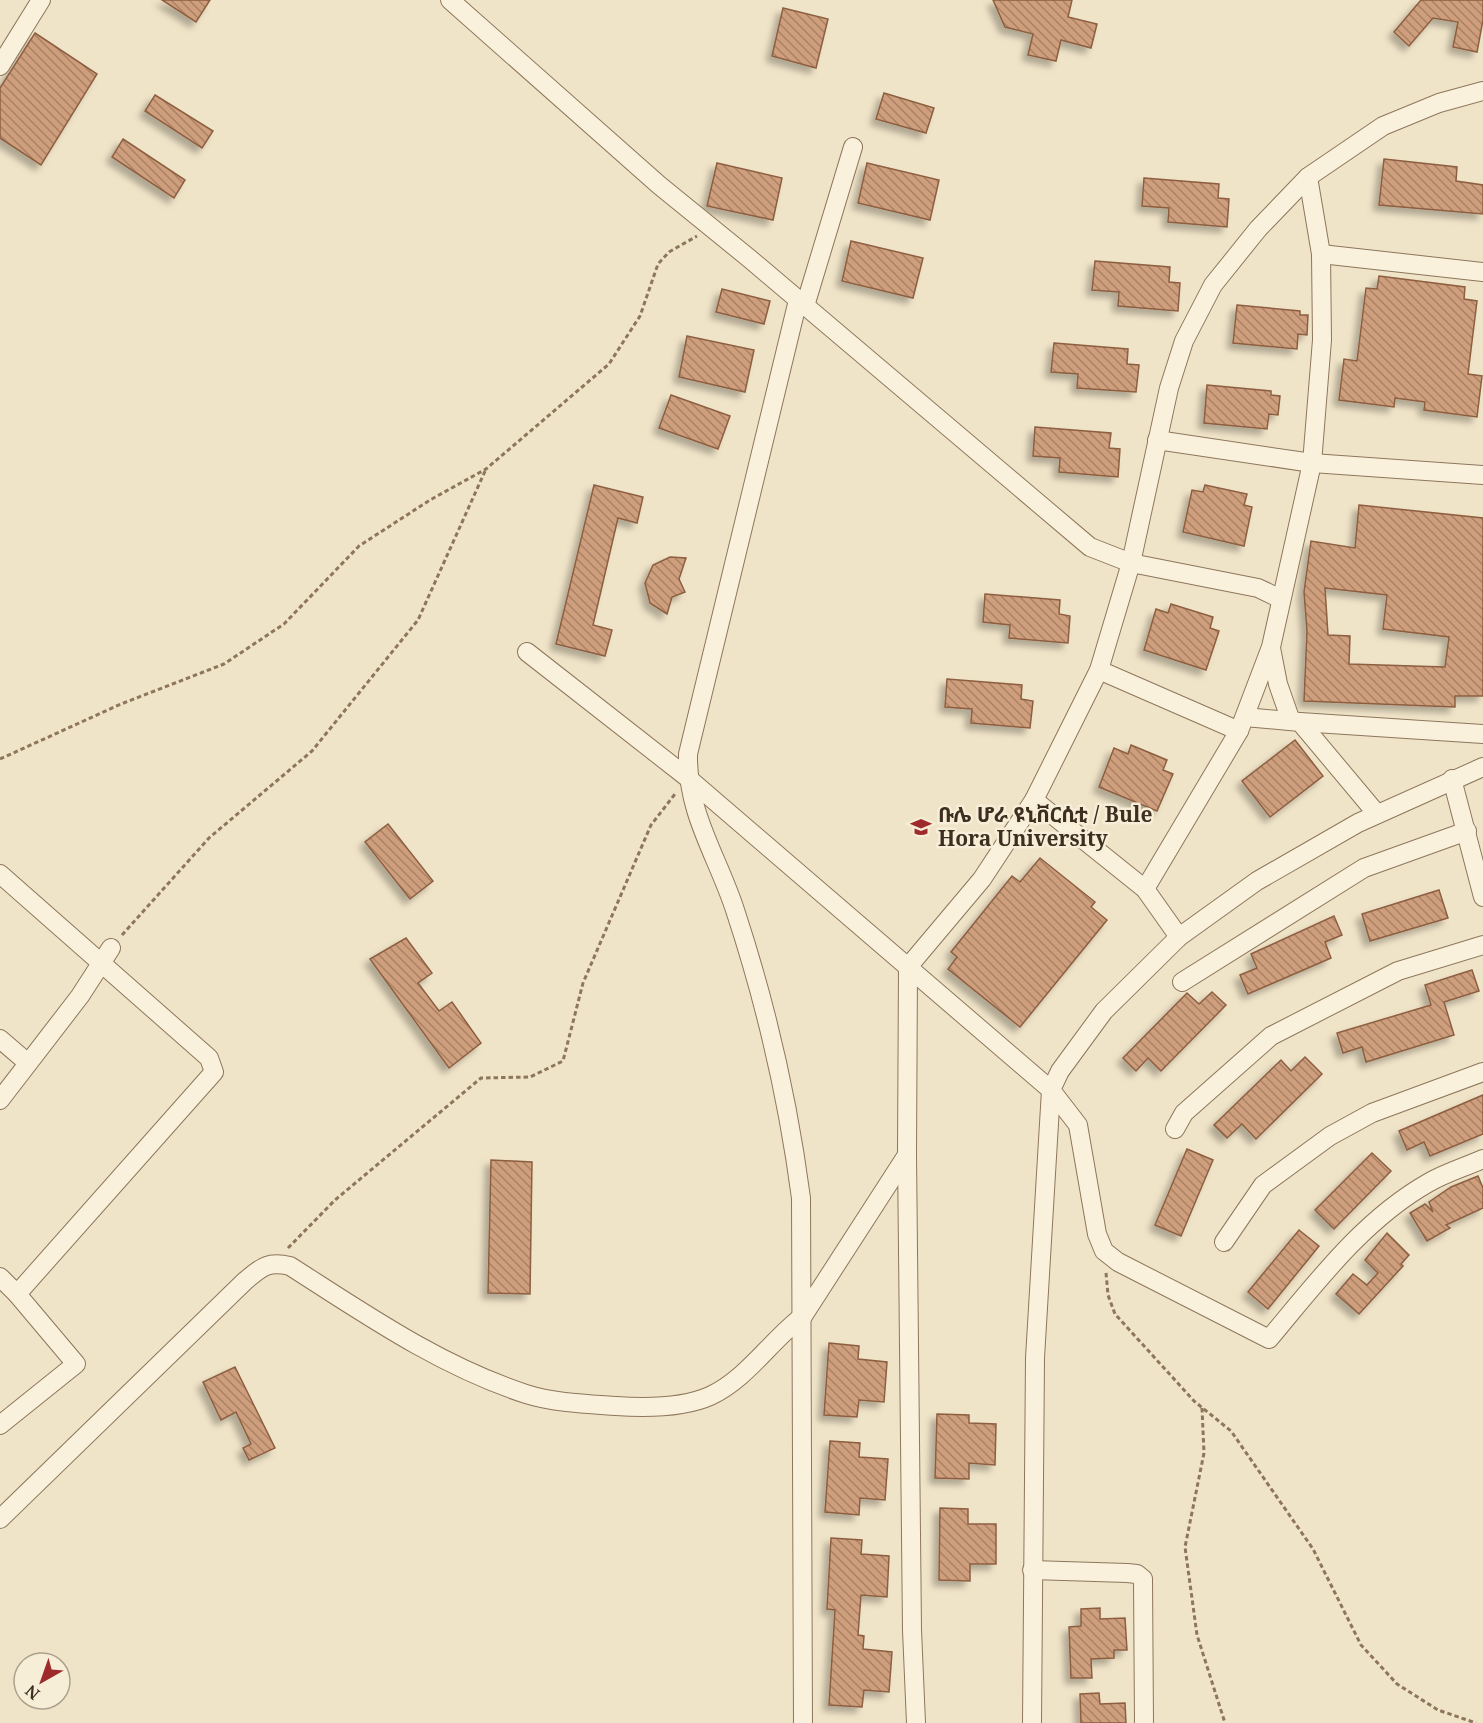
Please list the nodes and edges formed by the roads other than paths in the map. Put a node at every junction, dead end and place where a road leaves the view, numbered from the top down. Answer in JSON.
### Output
{"nodes":[{"id":1,"x":41,"y":0,"type":"edge"},
{"id":2,"x":450,"y":0,"type":"edge"},
{"id":3,"x":0,"y":66,"type":"edge"},
{"id":4,"x":1483,"y":91,"type":"edge"},
{"id":5,"x":853,"y":147,"type":"dead end"},
{"id":6,"x":1308,"y":177,"type":"junction"},
{"id":7,"x":1321,"y":254,"type":"junction"},
{"id":8,"x":1483,"y":272,"type":"edge"},
{"id":9,"x":802,"y":303,"type":"junction"},
{"id":10,"x":1157,"y":440,"type":"junction"},
{"id":11,"x":1312,"y":463,"type":"junction"},
{"id":12,"x":1483,"y":475,"type":"edge"},
{"id":13,"x":1131,"y":563,"type":"junction"},
{"id":14,"x":1281,"y":599,"type":"junction"},
{"id":15,"x":1271,"y":646,"type":"junction"},
{"id":16,"x":527,"y":652,"type":"dead end"},
{"id":17,"x":1099,"y":670,"type":"junction"},
{"id":18,"x":1296,"y":721,"type":"junction"},
{"id":19,"x":1242,"y":724,"type":"junction"},
{"id":20,"x":1483,"y":734,"type":"edge"},
{"id":21,"x":1483,"y":767,"type":"edge"},
{"id":22,"x":688,"y":778,"type":"junction"},
{"id":23,"x":1452,"y":779,"type":"junction"},
{"id":24,"x":1034,"y":800,"type":"junction"},
{"id":25,"x":1377,"y":814,"type":"junction"},
{"id":26,"x":1472,"y":826,"type":"edge"},
{"id":27,"x":0,"y":874,"type":"edge"},
{"id":28,"x":1145,"y":889,"type":"junction"},
{"id":29,"x":1483,"y":897,"type":"edge"},
{"id":30,"x":1179,"y":937,"type":"junction"},
{"id":31,"x":1483,"y":945,"type":"edge"},
{"id":32,"x":106,"y":956,"type":"junction"},
{"id":33,"x":908,"y":967,"type":"junction"},
{"id":34,"x":1182,"y":982,"type":"dead end"},
{"id":35,"x":0,"y":1039,"type":"edge"},
{"id":36,"x":28,"y":1063,"type":"junction"},
{"id":37,"x":1483,"y":1072,"type":"edge"},
{"id":38,"x":1051,"y":1090,"type":"junction"},
{"id":39,"x":0,"y":1100,"type":"edge"},
{"id":40,"x":1175,"y":1129,"type":"dead end"},
{"id":41,"x":907,"y":1155,"type":"junction"},
{"id":42,"x":1483,"y":1159,"type":"edge"},
{"id":43,"x":1224,"y":1242,"type":"dead end"},
{"id":44,"x":0,"y":1277,"type":"edge"},
{"id":45,"x":16,"y":1294,"type":"junction"},
{"id":46,"x":803,"y":1316,"type":"junction"},
{"id":47,"x":0,"y":1425,"type":"edge"},
{"id":48,"x":0,"y":1519,"type":"edge"},
{"id":49,"x":1032,"y":1570,"type":"junction"},
{"id":50,"x":803,"y":1723,"type":"edge"},
{"id":51,"x":916,"y":1723,"type":"edge"},
{"id":52,"x":1032,"y":1723,"type":"edge"},
{"id":53,"x":1144,"y":1723,"type":"edge"}],
"edges":[{"from":1,"to":3,"type":"street"},
{"from":2,"to":9,"type":"street"},
{"from":4,"to":6,"type":"street"},
{"from":5,"to":9,"type":"street"},
{"from":6,"to":7,"type":"street"},
{"from":6,"to":10,"type":"street"},
{"from":7,"to":8,"type":"street"},
{"from":7,"to":11,"type":"street"},
{"from":9,"to":13,"type":"street"},
{"from":9,"to":22,"type":"street"},
{"from":10,"to":11,"type":"street"},
{"from":10,"to":13,"type":"street"},
{"from":11,"to":12,"type":"street"},
{"from":11,"to":14,"type":"street"},
{"from":13,"to":14,"type":"street"},
{"from":13,"to":17,"type":"street"},
{"from":14,"to":15,"type":"street"},
{"from":15,"to":18,"type":"street"},
{"from":15,"to":19,"type":"street"},
{"from":16,"to":22,"type":"street"},
{"from":17,"to":19,"type":"street"},
{"from":17,"to":24,"type":"street"},
{"from":18,"to":19,"type":"street"},
{"from":18,"to":20,"type":"street"},
{"from":18,"to":25,"type":"street"},
{"from":19,"to":28,"type":"street"},
{"from":21,"to":23,"type":"street"},
{"from":22,"to":33,"type":"street"},
{"from":22,"to":46,"type":"street"},
{"from":23,"to":25,"type":"street"},
{"from":23,"to":26,"type":"street"},
{"from":24,"to":28,"type":"street"},
{"from":24,"to":33,"type":"street"},
{"from":25,"to":30,"type":"street"},
{"from":26,"to":29,"type":"street"},
{"from":26,"to":34,"type":"street"},
{"from":27,"to":32,"type":"street"},
{"from":28,"to":30,"type":"street"},
{"from":30,"to":38,"type":"street"},
{"from":31,"to":40,"type":"street"},
{"from":32,"to":36,"type":"street"},
{"from":32,"to":45,"type":"street"},
{"from":33,"to":38,"type":"street"},
{"from":33,"to":41,"type":"street"},
{"from":35,"to":36,"type":"street"},
{"from":36,"to":39,"type":"street"},
{"from":37,"to":43,"type":"street"},
{"from":38,"to":42,"type":"street"},
{"from":38,"to":49,"type":"street"},
{"from":41,"to":46,"type":"street"},
{"from":41,"to":51,"type":"street"},
{"from":44,"to":45,"type":"street"},
{"from":45,"to":47,"type":"street"},
{"from":46,"to":48,"type":"street"},
{"from":46,"to":50,"type":"street"},
{"from":49,"to":52,"type":"street"},
{"from":49,"to":53,"type":"street"}]}
